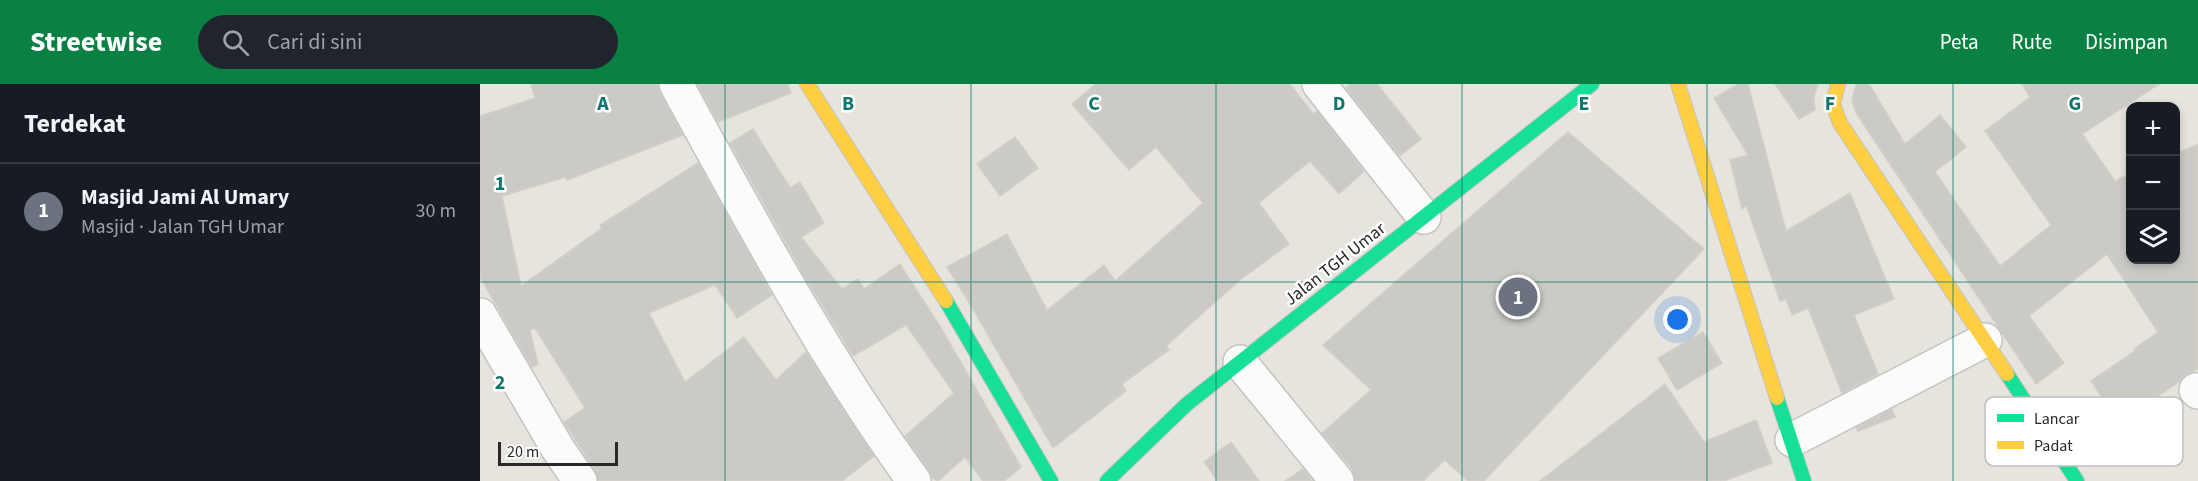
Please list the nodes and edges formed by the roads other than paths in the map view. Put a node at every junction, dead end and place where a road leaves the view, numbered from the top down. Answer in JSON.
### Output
{"nodes":[{"id":1,"x":676,"y":84,"type":"edge"},
{"id":2,"x":807,"y":84,"type":"edge"},
{"id":3,"x":1319,"y":84,"type":"edge"},
{"id":4,"x":1592,"y":84,"type":"edge"},
{"id":5,"x":1678,"y":84,"type":"edge"},
{"id":6,"x":1838,"y":84,"type":"edge"},
{"id":7,"x":1424,"y":217,"type":"junction"},
{"id":8,"x":480,"y":315,"type":"edge"},
{"id":9,"x":1985,"y":340,"type":"junction"},
{"id":10,"x":1240,"y":362,"type":"junction"},
{"id":11,"x":2022,"y":397,"type":"edge"},
{"id":12,"x":1792,"y":440,"type":"junction"},
{"id":13,"x":2067,"y":466,"type":"edge"},
{"id":14,"x":1114,"y":478,"type":"edge"},
{"id":15,"x":580,"y":481,"type":"edge"},
{"id":16,"x":914,"y":481,"type":"edge"},
{"id":17,"x":1051,"y":481,"type":"edge"},
{"id":18,"x":1337,"y":481,"type":"edge"},
{"id":19,"x":1804,"y":481,"type":"edge"},
{"id":20,"x":2077,"y":481,"type":"edge"}],
"edges":[{"from":1,"to":16,"type":"street"},
{"from":2,"to":17,"type":"street"},
{"from":3,"to":7,"type":"street"},
{"from":4,"to":7,"type":"street","name":"Jalan TGH Umar"},
{"from":5,"to":12,"type":"street"},
{"from":6,"to":9,"type":"street"},
{"from":7,"to":10,"type":"street","name":"Jalan TGH Umar"},
{"from":8,"to":15,"type":"street"},
{"from":9,"to":11,"type":"street"},
{"from":9,"to":12,"type":"street"},
{"from":10,"to":14,"type":"street","name":"Jalan TGH Umar"},
{"from":10,"to":18,"type":"street"},
{"from":12,"to":19,"type":"street"},
{"from":13,"to":20,"type":"street"}]}
